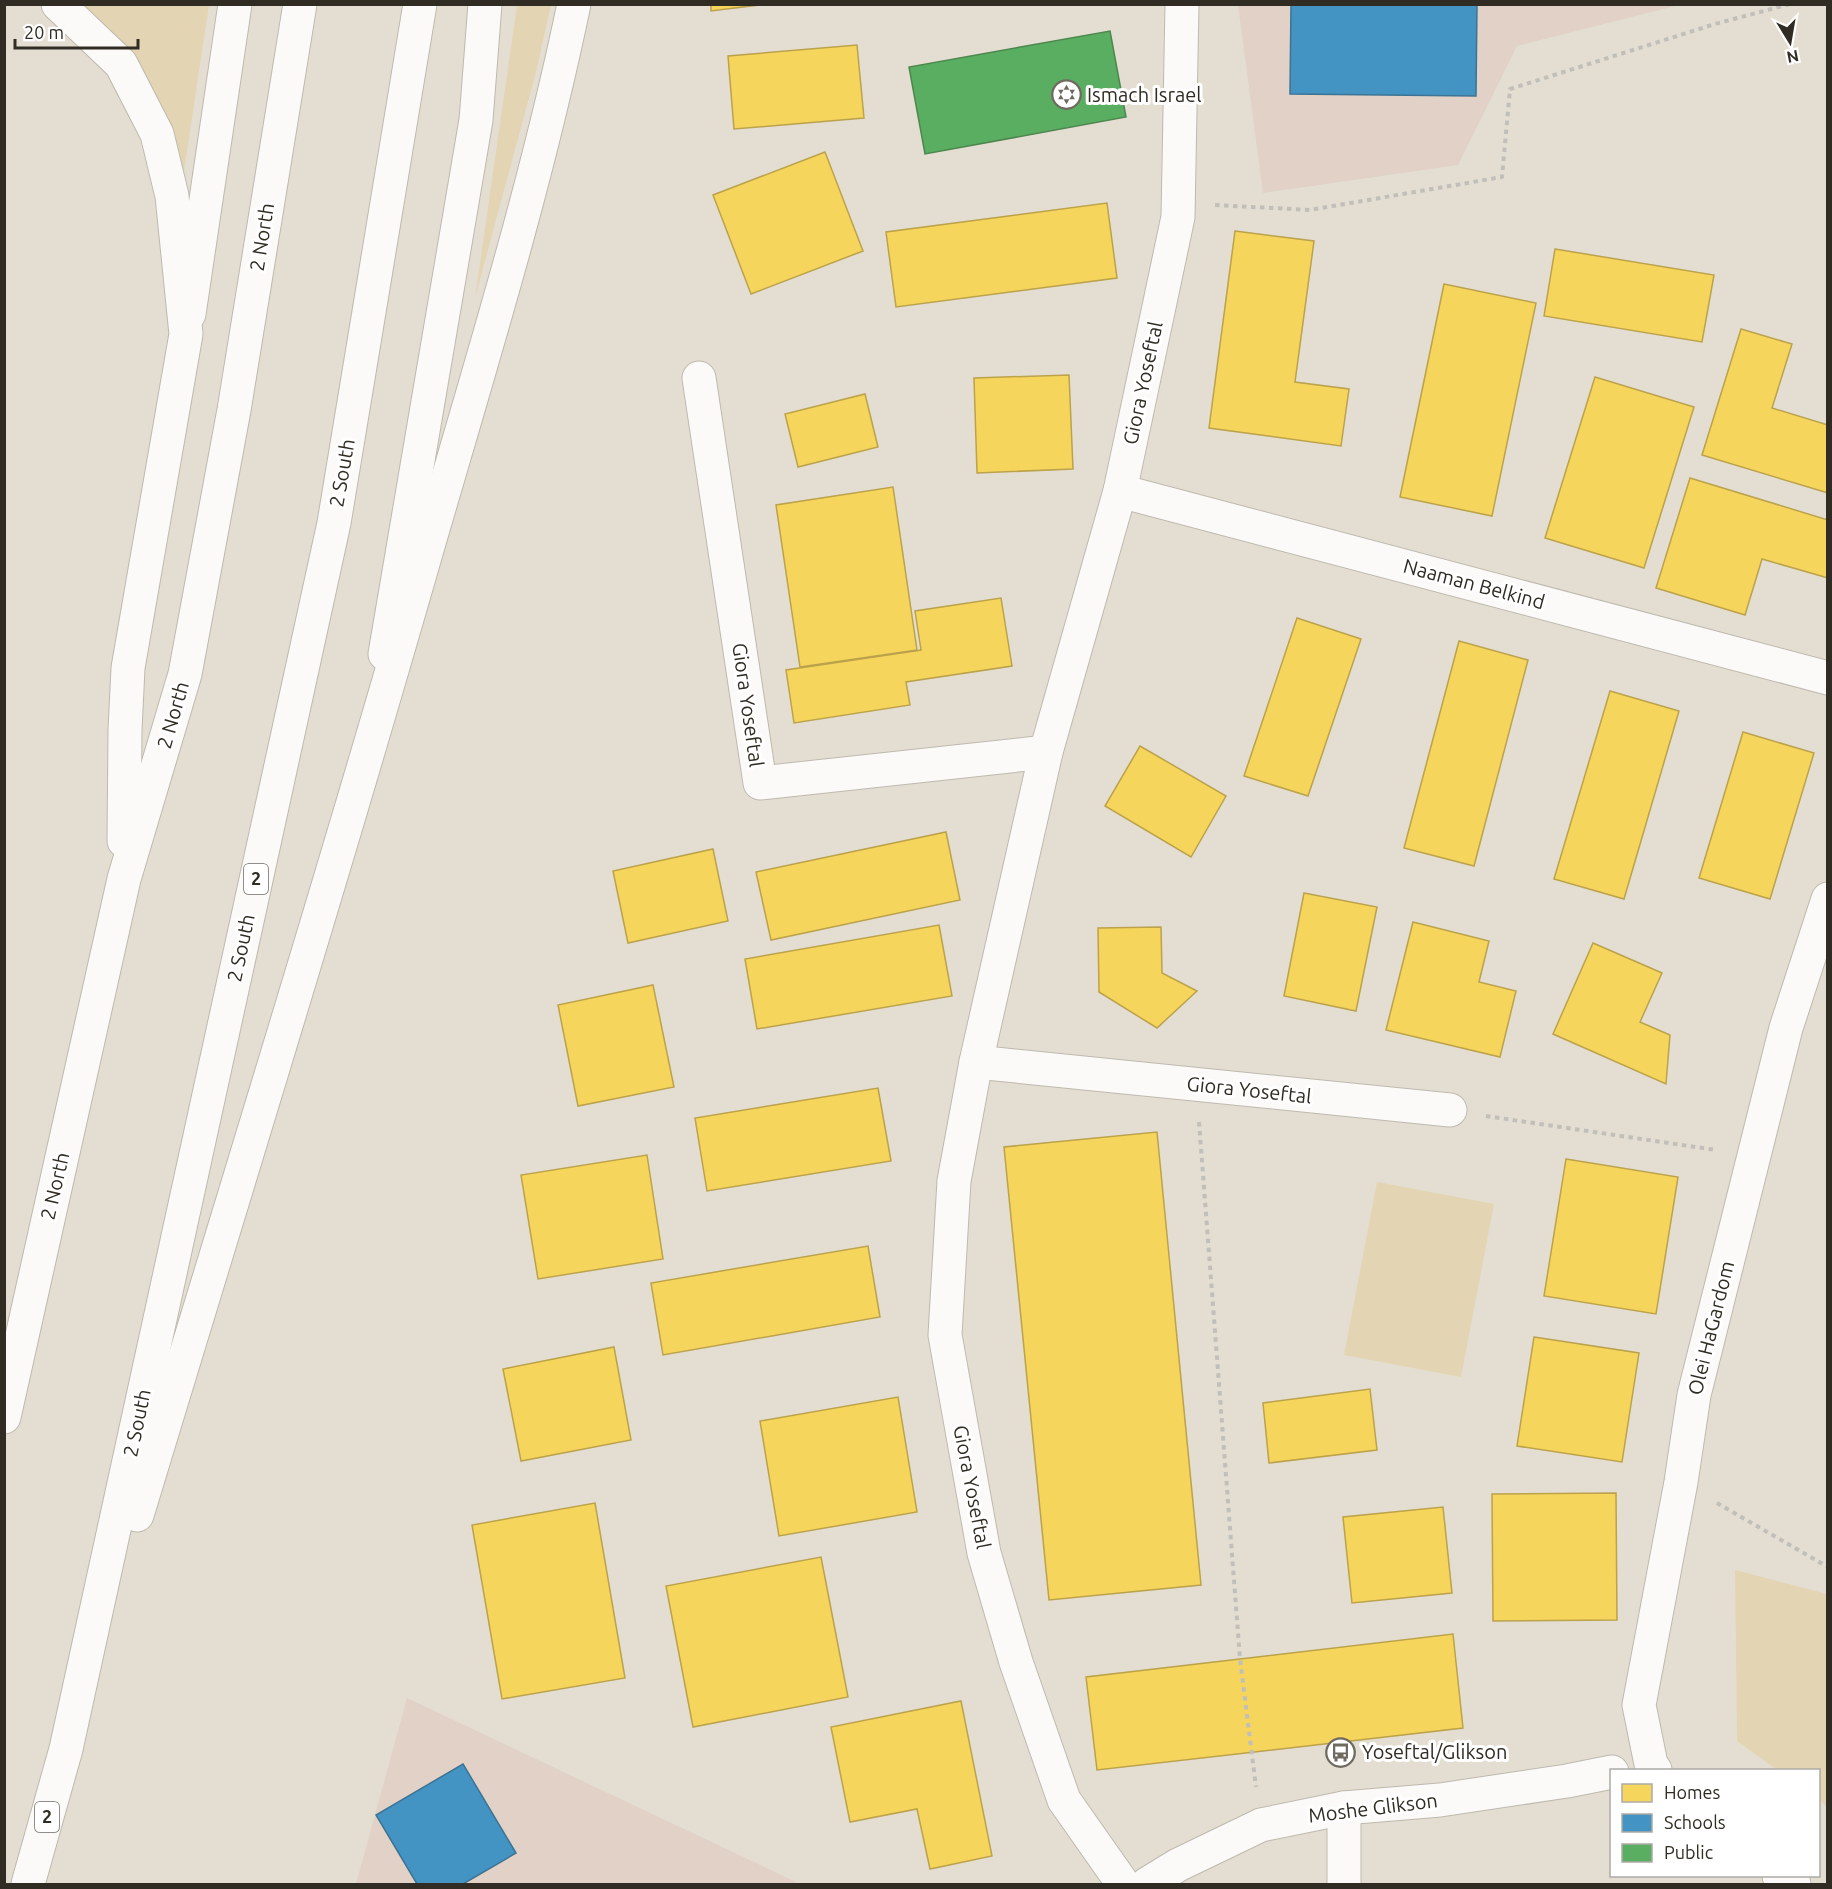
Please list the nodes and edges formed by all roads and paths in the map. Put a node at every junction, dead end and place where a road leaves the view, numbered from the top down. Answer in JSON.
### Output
{"nodes":[{"id":1,"x":58,"y":4,"type":"edge"},
{"id":2,"x":235,"y":4,"type":"edge"},
{"id":3,"x":300,"y":4,"type":"edge"},
{"id":4,"x":420,"y":4,"type":"edge"},
{"id":5,"x":485,"y":4,"type":"edge"},
{"id":6,"x":574,"y":4,"type":"edge"},
{"id":7,"x":1182,"y":4,"type":"edge"},
{"id":8,"x":1790,"y":4,"type":"edge"},
{"id":9,"x":1179,"y":203,"type":"junction"},
{"id":10,"x":186,"y":334,"type":"junction"},
{"id":11,"x":699,"y":378,"type":"dead end"},
{"id":12,"x":1120,"y":491,"type":"junction"},
{"id":13,"x":1827,"y":678,"type":"edge"},
{"id":14,"x":1046,"y":752,"type":"junction"},
{"id":15,"x":368,"y":754,"type":"junction"},
{"id":16,"x":124,"y":879,"type":"junction"},
{"id":17,"x":1827,"y":899,"type":"edge"},
{"id":18,"x":976,"y":1062,"type":"junction"},
{"id":19,"x":1196,"y":1085,"type":"junction"},
{"id":20,"x":1450,"y":1110,"type":"joint"},
{"id":21,"x":1754,"y":1155,"type":"junction"},
{"id":22,"x":4,"y":1416,"type":"edge"},
{"id":23,"x":1681,"y":1482,"type":"junction"},
{"id":24,"x":1827,"y":1567,"type":"edge"},
{"id":25,"x":66,"y":1749,"type":"junction"},
{"id":26,"x":1642,"y":1768,"type":"edge"},
{"id":27,"x":1610,"y":1772,"type":"edge"},
{"id":28,"x":1344,"y":1808,"type":"junction"},
{"id":29,"x":1261,"y":1826,"type":"junction"},
{"id":30,"x":28,"y":1884,"type":"edge"},
{"id":31,"x":1122,"y":1884,"type":"edge"},
{"id":32,"x":1147,"y":1884,"type":"edge"},
{"id":33,"x":1344,"y":1884,"type":"edge"}],
"edges":[{"from":1,"to":10,"type":"main road"},
{"from":2,"to":10,"type":"main road"},
{"from":3,"to":16,"type":"main road","name":"2 North"},
{"from":4,"to":25,"type":"main road","name":"2 South","number":"2"},
{"from":5,"to":15,"type":"main road"},
{"from":6,"to":15,"type":"main road"},
{"from":7,"to":9,"type":"main road","name":"Giora Yoseftal"},
{"from":8,"to":9,"type":"path"},
{"from":9,"to":12,"type":"main road","name":"Giora Yoseftal"},
{"from":10,"to":16,"type":"main road"},
{"from":11,"to":14,"type":"main road","name":"Giora Yoseftal"},
{"from":12,"to":13,"type":"main road","name":"Naaman Belkind"},
{"from":12,"to":14,"type":"main road","name":"Giora Yoseftal"},
{"from":14,"to":18,"type":"main road","name":"Giora Yoseftal"},
{"from":15,"to":25,"type":"main road"},
{"from":16,"to":22,"type":"main road","name":"2 North"},
{"from":17,"to":21,"type":"main road","name":"Olei HaGardom"},
{"from":18,"to":19,"type":"main road","name":"Giora Yoseftal"},
{"from":18,"to":31,"type":"main road","name":"Giora Yoseftal"},
{"from":19,"to":20,"type":"main road","name":"Giora Yoseftal"},
{"from":19,"to":29,"type":"path"},
{"from":20,"to":21,"type":"path"},
{"from":21,"to":23,"type":"main road","name":"Olei HaGardom"},
{"from":23,"to":24,"type":"path"},
{"from":23,"to":26,"type":"main road","name":"Olei HaGardom"},
{"from":25,"to":30,"type":"main road","name":"2 South","number":"2"},
{"from":27,"to":28,"type":"main road","name":"Moshe Glikson"},
{"from":28,"to":29,"type":"main road","name":"Moshe Glikson"},
{"from":28,"to":33,"type":"main road"},
{"from":29,"to":32,"type":"main road","name":"Moshe Glikson"}]}
